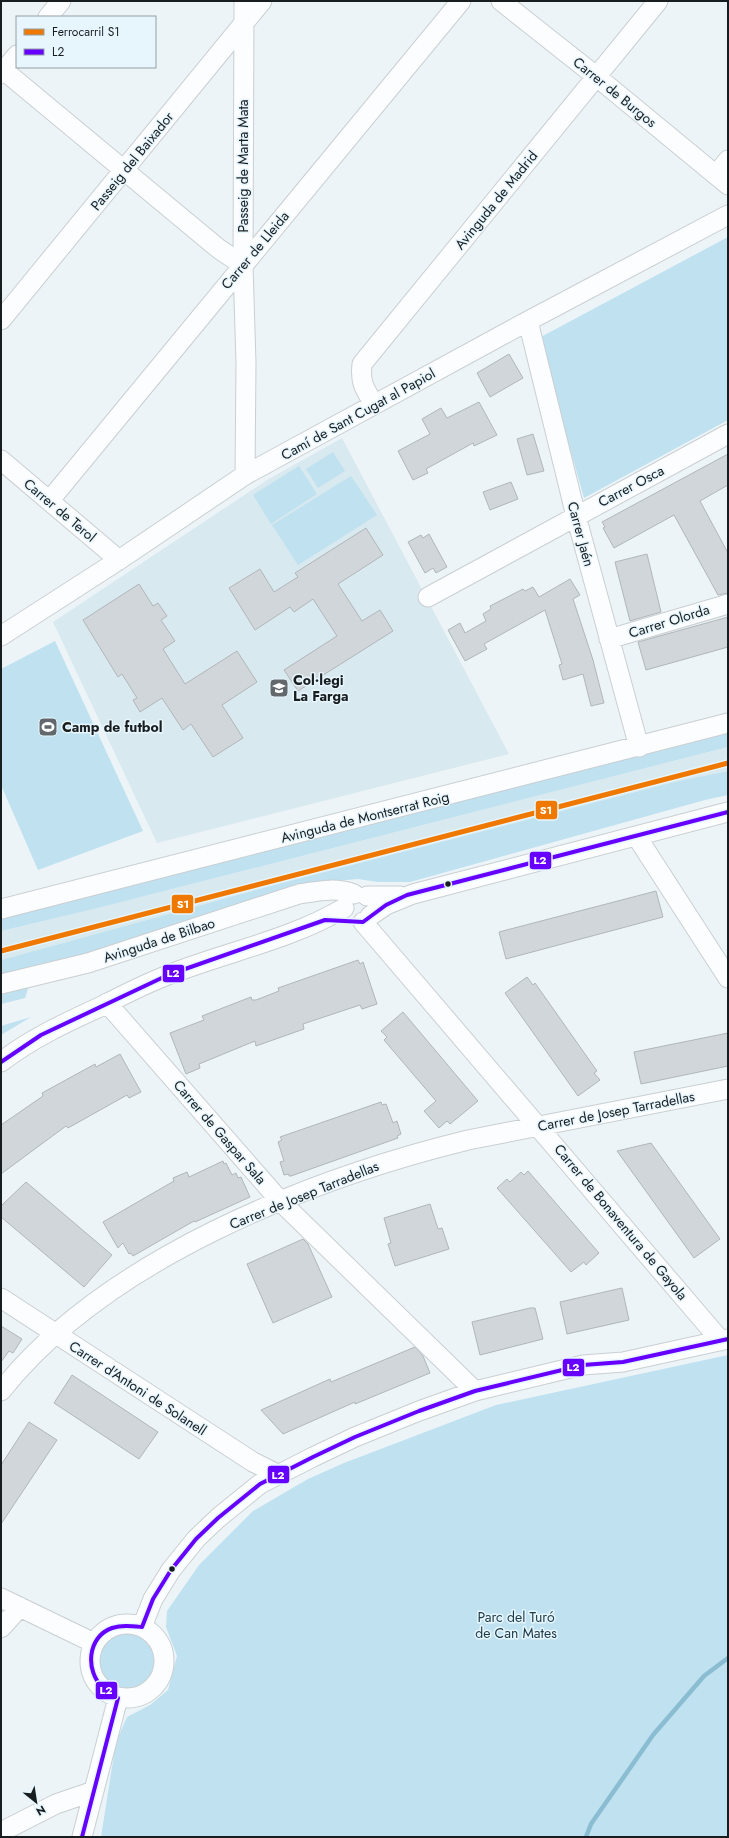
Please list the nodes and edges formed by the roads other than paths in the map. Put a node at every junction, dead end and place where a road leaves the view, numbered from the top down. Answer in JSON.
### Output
{"nodes":[{"id":1,"x":61,"y":1,"type":"edge"},
{"id":2,"x":244,"y":1,"type":"edge"},
{"id":3,"x":262,"y":1,"type":"edge"},
{"id":4,"x":461,"y":1,"type":"edge"},
{"id":5,"x":501,"y":1,"type":"edge"},
{"id":6,"x":658,"y":1,"type":"edge"},
{"id":7,"x":49,"y":16,"type":"edge"},
{"id":8,"x":244,"y":23,"type":"junction"},
{"id":9,"x":16,"y":56,"type":"edge"},
{"id":10,"x":2,"y":71,"type":"edge"},
{"id":11,"x":596,"y":77,"type":"junction"},
{"id":12,"x":728,"y":160,"type":"edge"},
{"id":13,"x":125,"y":169,"type":"junction"},
{"id":14,"x":722,"y":180,"type":"edge"},
{"id":15,"x":728,"y":215,"type":"edge"},
{"id":16,"x":243,"y":265,"type":"junction"},
{"id":17,"x":1,"y":320,"type":"edge"},
{"id":18,"x":528,"y":321,"type":"junction"},
{"id":19,"x":374,"y":404,"type":"junction"},
{"id":20,"x":728,"y":434,"type":"edge"},
{"id":21,"x":1,"y":460,"type":"edge"},
{"id":22,"x":245,"y":475,"type":"junction"},
{"id":23,"x":50,"y":500,"type":"junction"},
{"id":24,"x":576,"y":516,"type":"junction"},
{"id":25,"x":119,"y":560,"type":"junction"},
{"id":26,"x":428,"y":597,"type":"dead end"},
{"id":27,"x":728,"y":604,"type":"edge"},
{"id":28,"x":1,"y":636,"type":"edge"},
{"id":29,"x":610,"y":639,"type":"junction"},
{"id":30,"x":728,"y":723,"type":"edge"},
{"id":31,"x":639,"y":747,"type":"junction"},
{"id":32,"x":728,"y":812,"type":"edge"},
{"id":33,"x":636,"y":837,"type":"junction"},
{"id":34,"x":1,"y":908,"type":"edge"},
{"id":35,"x":356,"y":909,"type":"junction"},
{"id":36,"x":728,"y":978,"type":"edge"},
{"id":37,"x":1,"y":984,"type":"edge"},
{"id":38,"x":107,"y":1003,"type":"junction"},
{"id":39,"x":1,"y":1062,"type":"edge"},
{"id":40,"x":728,"y":1089,"type":"edge"},
{"id":41,"x":539,"y":1126,"type":"junction"},
{"id":42,"x":281,"y":1202,"type":"junction"},
{"id":43,"x":1,"y":1298,"type":"edge"},
{"id":44,"x":56,"y":1335,"type":"junction"},
{"id":45,"x":725,"y":1340,"type":"edge"},
{"id":46,"x":1,"y":1391,"type":"edge"},
{"id":47,"x":475,"y":1391,"type":"junction"},
{"id":48,"x":277,"y":1474,"type":"junction"},
{"id":49,"x":1,"y":1598,"type":"edge"},
{"id":50,"x":20,"y":1607,"type":"junction"},
{"id":51,"x":142,"y":1627,"type":"junction"},
{"id":52,"x":1,"y":1628,"type":"edge"},
{"id":53,"x":94,"y":1643,"type":"junction"},
{"id":54,"x":118,"y":1698,"type":"junction"},
{"id":55,"x":94,"y":1791,"type":"junction"},
{"id":56,"x":1,"y":1832,"type":"edge"},
{"id":57,"x":82,"y":1837,"type":"edge"}],
"edges":[{"from":1,"to":7,"type":"street"},
{"from":2,"to":8,"type":"street","name":"Passeig de Marta Mata"},
{"from":3,"to":8,"type":"street","name":"Passeig del Baixador"},
{"from":4,"to":16,"type":"street","name":"Carrer de Lleida"},
{"from":5,"to":11,"type":"street","name":"Carrer de Burgos"},
{"from":6,"to":11,"type":"street","name":"Avinguda de Madrid"},
{"from":8,"to":13,"type":"street","name":"Passeig del Baixador"},
{"from":8,"to":16,"type":"street","name":"Passeig de Marta Mata"},
{"from":9,"to":10,"type":"street"},
{"from":10,"to":13,"type":"street"},
{"from":11,"to":14,"type":"street","name":"Carrer de Burgos"},
{"from":11,"to":19,"type":"street","name":"Avinguda de Madrid"},
{"from":12,"to":14,"type":"street"},
{"from":13,"to":16,"type":"street"},
{"from":13,"to":17,"type":"street","name":"Passeig del Baixador"},
{"from":15,"to":18,"type":"street","name":"Camí de Sant Cugat al Papiol"},
{"from":16,"to":22,"type":"street","name":"Passeig de Marta Mata"},
{"from":16,"to":23,"type":"street","name":"Carrer de Lleida"},
{"from":18,"to":19,"type":"street","name":"Camí de Sant Cugat al Papiol"},
{"from":18,"to":24,"type":"street","name":"Carrer Jaén"},
{"from":19,"to":22,"type":"street","name":"Camí de Sant Cugat al Papiol"},
{"from":20,"to":24,"type":"street","name":"Carrer Osca"},
{"from":21,"to":23,"type":"street","name":"Carrer de Terol"},
{"from":22,"to":25,"type":"street","name":"Camí de Sant Cugat al Papiol"},
{"from":23,"to":25,"type":"street","name":"Carrer de Terol"},
{"from":24,"to":26,"type":"street","name":"Carrer Osca"},
{"from":24,"to":29,"type":"street","name":"Carrer Jaén"},
{"from":25,"to":28,"type":"street","name":"Camí de Sant Cugat al Papiol"},
{"from":27,"to":29,"type":"street","name":"Carrer Olorda"},
{"from":29,"to":31,"type":"street","name":"Carrer Jaén"},
{"from":30,"to":31,"type":"street","name":"Avinguda de Montserrat Roig"},
{"from":31,"to":34,"type":"street","name":"Avinguda de Montserrat Roig"},
{"from":32,"to":33,"type":"street"},
{"from":33,"to":35,"type":"street"},
{"from":33,"to":36,"type":"street"},
{"from":35,"to":37,"type":"street","name":"Avinguda de Bilbao"},
{"from":35,"to":38,"type":"street"},
{"from":35,"to":41,"type":"street","name":"Carrer de Bonaventura de Gayola"},
{"from":38,"to":39,"type":"street"},
{"from":38,"to":42,"type":"street","name":"Carrer de Gaspar Sala"},
{"from":40,"to":41,"type":"street","name":"Carrer de Josep Tarradellas"},
{"from":41,"to":42,"type":"street","name":"Carrer de Josep Tarradellas"},
{"from":41,"to":45,"type":"street","name":"Carrer de Bonaventura de Gayola"},
{"from":42,"to":44,"type":"street","name":"Carrer de Josep Tarradellas"},
{"from":42,"to":47,"type":"street","name":"Carrer de Gaspar Sala"},
{"from":43,"to":44,"type":"street","name":"Carrer d'Antoni de Solanell"},
{"from":44,"to":46,"type":"street","name":"Carrer de Josep Tarradellas"},
{"from":44,"to":48,"type":"street","name":"Carrer d'Antoni de Solanell"},
{"from":45,"to":47,"type":"street"},
{"from":47,"to":48,"type":"street"},
{"from":48,"to":51,"type":"street"},
{"from":49,"to":50,"type":"street"},
{"from":50,"to":52,"type":"street"},
{"from":50,"to":53,"type":"street"},
{"from":51,"to":53,"type":"street"},
{"from":51,"to":54,"type":"street"},
{"from":53,"to":54,"type":"street"},
{"from":54,"to":55,"type":"street"},
{"from":55,"to":56,"type":"street"},
{"from":55,"to":57,"type":"street"}]}
